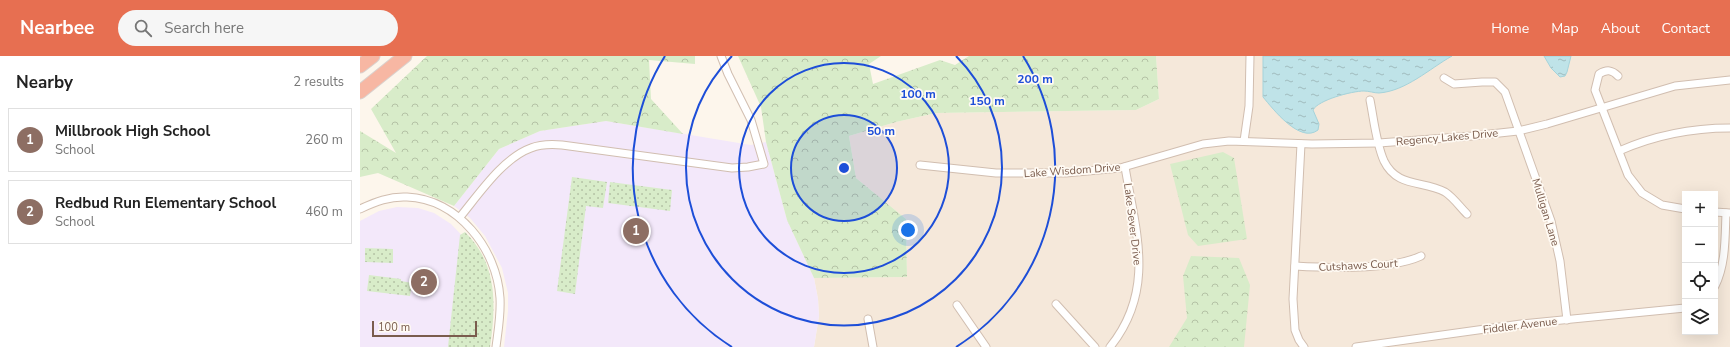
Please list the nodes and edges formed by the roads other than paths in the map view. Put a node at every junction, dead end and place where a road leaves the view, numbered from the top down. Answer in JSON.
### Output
{"nodes":[{"id":1,"x":373,"y":56,"type":"edge"},
{"id":2,"x":406,"y":56,"type":"edge"},
{"id":3,"x":721,"y":56,"type":"edge"},
{"id":4,"x":1250,"y":56,"type":"edge"},
{"id":5,"x":360,"y":66,"type":"edge"},
{"id":6,"x":1618,"y":76,"type":"dead end"},
{"id":7,"x":1444,"y":78,"type":"dead end"},
{"id":8,"x":1730,"y":80,"type":"edge"},
{"id":9,"x":360,"y":92,"type":"edge"},
{"id":10,"x":1370,"y":100,"type":"dead end"},
{"id":11,"x":1602,"y":107,"type":"junction"},
{"id":12,"x":1730,"y":128,"type":"edge"},
{"id":13,"x":1518,"y":131,"type":"junction"},
{"id":14,"x":1244,"y":141,"type":"junction"},
{"id":15,"x":1379,"y":143,"type":"junction"},
{"id":16,"x":1301,"y":144,"type":"junction"},
{"id":17,"x":1619,"y":151,"type":"junction"},
{"id":18,"x":920,"y":165,"type":"dead end"},
{"id":19,"x":1126,"y":167,"type":"junction"},
{"id":20,"x":1682,"y":208,"type":"edge"},
{"id":21,"x":360,"y":209,"type":"edge"},
{"id":22,"x":1718,"y":212,"type":"edge"},
{"id":23,"x":1728,"y":213,"type":"edge"},
{"id":24,"x":1467,"y":214,"type":"dead end"},
{"id":25,"x":460,"y":217,"type":"junction"},
{"id":26,"x":1421,"y":256,"type":"dead end"},
{"id":27,"x":1295,"y":266,"type":"junction"},
{"id":28,"x":1718,"y":281,"type":"edge"},
{"id":29,"x":1056,"y":304,"type":"dead end"},
{"id":30,"x":957,"y":305,"type":"dead end"},
{"id":31,"x":1682,"y":308,"type":"edge"},
{"id":32,"x":868,"y":319,"type":"dead end"},
{"id":33,"x":1567,"y":320,"type":"junction"},
{"id":34,"x":496,"y":347,"type":"edge"},
{"id":35,"x":873,"y":347,"type":"edge"},
{"id":36,"x":986,"y":347,"type":"edge"},
{"id":37,"x":1095,"y":347,"type":"edge"},
{"id":38,"x":1110,"y":347,"type":"edge"},
{"id":39,"x":1304,"y":347,"type":"edge"},
{"id":40,"x":1356,"y":347,"type":"edge"}],
"edges":[{"from":1,"to":5,"type":"highway"},
{"from":2,"to":9,"type":"highway"},
{"from":3,"to":25,"type":"street"},
{"from":4,"to":14,"type":"street"},
{"from":6,"to":11,"type":"street"},
{"from":7,"to":13,"type":"street","name":"Mulligan Lane"},
{"from":8,"to":11,"type":"street","name":"Regency Lakes Drive"},
{"from":10,"to":15,"type":"street"},
{"from":11,"to":13,"type":"street","name":"Regency Lakes Drive"},
{"from":11,"to":17,"type":"street"},
{"from":12,"to":17,"type":"street"},
{"from":13,"to":15,"type":"street","name":"Regency Lakes Drive"},
{"from":13,"to":33,"type":"street","name":"Mulligan Lane"},
{"from":14,"to":16,"type":"street","name":"Regency Lakes Drive"},
{"from":14,"to":19,"type":"street","name":"Lake Wisdom Drive"},
{"from":15,"to":16,"type":"street","name":"Regency Lakes Drive"},
{"from":15,"to":24,"type":"street"},
{"from":16,"to":27,"type":"street"},
{"from":17,"to":20,"type":"street"},
{"from":18,"to":19,"type":"street","name":"Lake Wisdom Drive"},
{"from":19,"to":38,"type":"street","name":"Lake Sever Drive"},
{"from":21,"to":25,"type":"street"},
{"from":22,"to":23,"type":"street"},
{"from":23,"to":28,"type":"street"},
{"from":25,"to":34,"type":"street"},
{"from":26,"to":27,"type":"street","name":"Cutshaws Court"},
{"from":27,"to":39,"type":"street"},
{"from":29,"to":37,"type":"street"},
{"from":30,"to":36,"type":"street"},
{"from":31,"to":33,"type":"street","name":"Fiddler Avenue"},
{"from":32,"to":35,"type":"street"},
{"from":33,"to":40,"type":"street","name":"Fiddler Avenue"}]}
